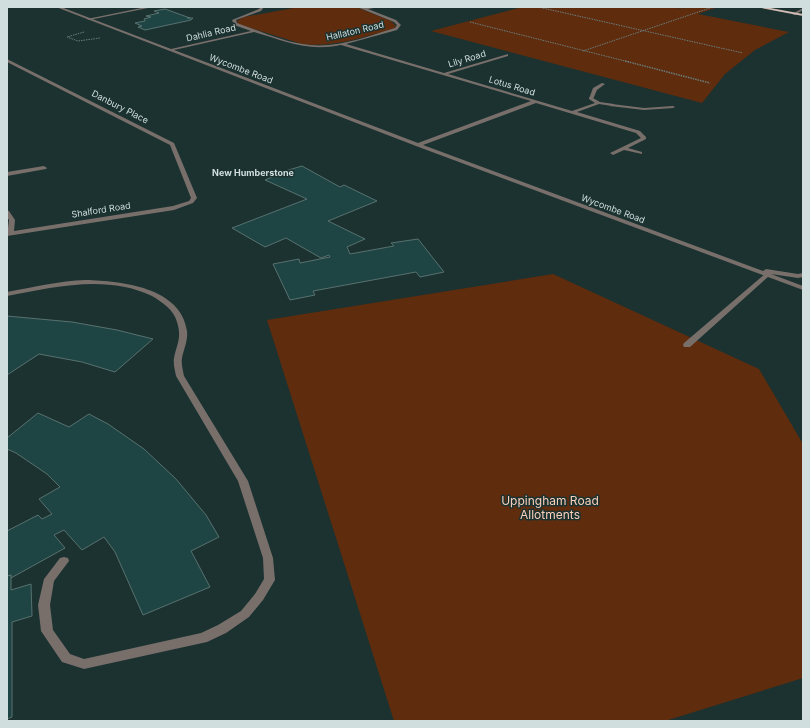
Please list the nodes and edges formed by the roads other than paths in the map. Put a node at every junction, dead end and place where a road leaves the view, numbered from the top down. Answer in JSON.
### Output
{"nodes":[{"id":1,"x":58,"y":7,"type":"edge"},
{"id":2,"x":151,"y":7,"type":"edge"},
{"id":3,"x":262,"y":7,"type":"edge"},
{"id":4,"x":359,"y":7,"type":"edge"},
{"id":5,"x":378,"y":7,"type":"edge"},
{"id":6,"x":497,"y":7,"type":"edge"},
{"id":7,"x":758,"y":7,"type":"edge"},
{"id":8,"x":364,"y":9,"type":"junction"},
{"id":9,"x":506,"y":9,"type":"dead end"},
{"id":10,"x":803,"y":9,"type":"edge"},
{"id":11,"x":794,"y":14,"type":"junction"},
{"id":12,"x":803,"y":15,"type":"edge"},
{"id":13,"x":89,"y":19,"type":"junction"},
{"id":14,"x":256,"y":31,"type":"junction"},
{"id":15,"x":341,"y":44,"type":"junction"},
{"id":16,"x":171,"y":50,"type":"junction"},
{"id":17,"x":507,"y":55,"type":"dead end"},
{"id":18,"x":494,"y":59,"type":"junction"},
{"id":19,"x":7,"y":60,"type":"edge"},
{"id":20,"x":504,"y":62,"type":"dead end"},
{"id":21,"x":445,"y":74,"type":"junction"},
{"id":22,"x":603,"y":84,"type":"dead end"},
{"id":23,"x":536,"y":101,"type":"junction"},
{"id":24,"x":599,"y":103,"type":"junction"},
{"id":25,"x":673,"y":107,"type":"dead end"},
{"id":26,"x":572,"y":112,"type":"junction"},
{"id":27,"x":418,"y":145,"type":"junction"},
{"id":28,"x":624,"y":148,"type":"junction"},
{"id":29,"x":613,"y":153,"type":"dead end"},
{"id":30,"x":640,"y":153,"type":"dead end"},
{"id":31,"x":44,"y":168,"type":"dead end"},
{"id":32,"x":7,"y":174,"type":"edge"},
{"id":33,"x":194,"y":198,"type":"joint"},
{"id":34,"x":7,"y":212,"type":"edge"},
{"id":35,"x":9,"y":234,"type":"edge"},
{"id":36,"x":750,"y":268,"type":"junction"},
{"id":37,"x":767,"y":275,"type":"junction"},
{"id":38,"x":803,"y":275,"type":"edge"},
{"id":39,"x":803,"y":288,"type":"edge"},
{"id":40,"x":7,"y":294,"type":"edge"},
{"id":41,"x":687,"y":345,"type":"dead end"},
{"id":42,"x":64,"y":561,"type":"dead end"}],
"edges":[{"from":1,"to":13,"type":"street","name":"Wycombe Road"},
{"from":2,"to":13,"type":"street"},
{"from":3,"to":14,"type":"street","name":"Hallaton Road"},
{"from":4,"to":8,"type":"street","name":"Hallaton Road"},
{"from":5,"to":8,"type":"street"},
{"from":6,"to":9,"type":"street"},
{"from":7,"to":11,"type":"highway"},
{"from":8,"to":15,"type":"street","name":"Hallaton Road"},
{"from":10,"to":11,"type":"street"},
{"from":11,"to":12,"type":"highway"},
{"from":13,"to":16,"type":"street","name":"Wycombe Road"},
{"from":14,"to":15,"type":"street","name":"Hallaton Road"},
{"from":14,"to":16,"type":"street","name":"Dahlia Road"},
{"from":15,"to":21,"type":"street","name":"Lotus Road"},
{"from":16,"to":27,"type":"street","name":"Wycombe Road"},
{"from":17,"to":18,"type":"street","name":"Lily Road"},
{"from":18,"to":20,"type":"street","name":"Lily Road"},
{"from":18,"to":21,"type":"street","name":"Lily Road"},
{"from":19,"to":33,"type":"street","name":"Danbury Place"},
{"from":21,"to":23,"type":"street","name":"Lotus Road"},
{"from":22,"to":24,"type":"street"},
{"from":23,"to":26,"type":"street","name":"Lotus Road"},
{"from":23,"to":27,"type":"street"},
{"from":24,"to":25,"type":"street"},
{"from":24,"to":26,"type":"street"},
{"from":26,"to":28,"type":"street","name":"Lotus Road"},
{"from":27,"to":36,"type":"street","name":"Wycombe Road"},
{"from":28,"to":29,"type":"street","name":"Lotus Road"},
{"from":28,"to":30,"type":"street"},
{"from":31,"to":32,"type":"street"},
{"from":33,"to":35,"type":"street","name":"Shalford Road"},
{"from":34,"to":35,"type":"street"},
{"from":36,"to":37,"type":"street","name":"Wycombe Road"},
{"from":36,"to":38,"type":"street"},
{"from":37,"to":39,"type":"street","name":"Wycombe Road"},
{"from":37,"to":41,"type":"street"},
{"from":40,"to":42,"type":"street"}]}
